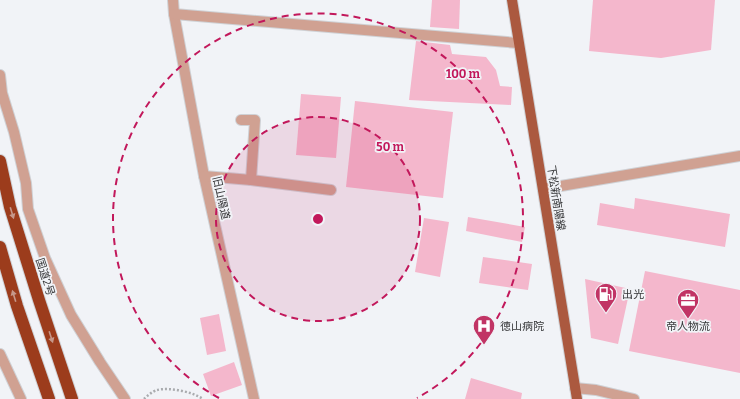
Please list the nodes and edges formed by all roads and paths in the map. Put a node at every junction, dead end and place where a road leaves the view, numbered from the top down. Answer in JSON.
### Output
{"nodes":[{"id":1,"x":173,"y":0,"type":"edge"},
{"id":2,"x":512,"y":0,"type":"edge"},
{"id":3,"x":174,"y":14,"type":"junction"},
{"id":4,"x":518,"y":43,"type":"junction"},
{"id":5,"x":0,"y":75,"type":"edge"},
{"id":6,"x":1,"y":93,"type":"edge"},
{"id":7,"x":241,"y":120,"type":"dead end"},
{"id":8,"x":740,"y":156,"type":"edge"},
{"id":9,"x":0,"y":161,"type":"edge"},
{"id":10,"x":204,"y":176,"type":"junction"},
{"id":11,"x":251,"y":180,"type":"junction"},
{"id":12,"x":543,"y":189,"type":"junction"},
{"id":13,"x":331,"y":190,"type":"dead end"},
{"id":14,"x":0,"y":247,"type":"edge"},
{"id":15,"x":0,"y":354,"type":"edge"},
{"id":16,"x":575,"y":388,"type":"junction"},
{"id":17,"x":21,"y":399,"type":"edge"},
{"id":18,"x":49,"y":399,"type":"edge"},
{"id":19,"x":72,"y":399,"type":"edge"},
{"id":20,"x":125,"y":399,"type":"edge"},
{"id":21,"x":144,"y":399,"type":"edge"},
{"id":22,"x":204,"y":399,"type":"edge"},
{"id":23,"x":254,"y":399,"type":"edge"},
{"id":24,"x":577,"y":399,"type":"edge"},
{"id":25,"x":634,"y":399,"type":"edge"}],
"edges":[{"from":1,"to":3,"type":"street","name":"旧山陽道"},
{"from":2,"to":4,"type":"main road","name":"下松新南陽線"},
{"from":3,"to":4,"type":"street"},
{"from":3,"to":10,"type":"street","name":"旧山陽道"},
{"from":4,"to":12,"type":"main road","name":"下松新南陽線"},
{"from":5,"to":6,"type":"street"},
{"from":6,"to":20,"type":"street"},
{"from":7,"to":11,"type":"street"},
{"from":8,"to":12,"type":"street"},
{"from":9,"to":19,"type":"highway","name":"国道2号","one_way":true},
{"from":10,"to":11,"type":"street"},
{"from":10,"to":23,"type":"street","name":"旧山陽道"},
{"from":11,"to":13,"type":"street"},
{"from":12,"to":16,"type":"main road","name":"下松新南陽線"},
{"from":18,"to":14,"type":"highway","one_way":true},
{"from":15,"to":17,"type":"street"},
{"from":16,"to":24,"type":"main road","name":"下松新南陽線"},
{"from":16,"to":25,"type":"street"},
{"from":21,"to":22,"type":"path"}]}
